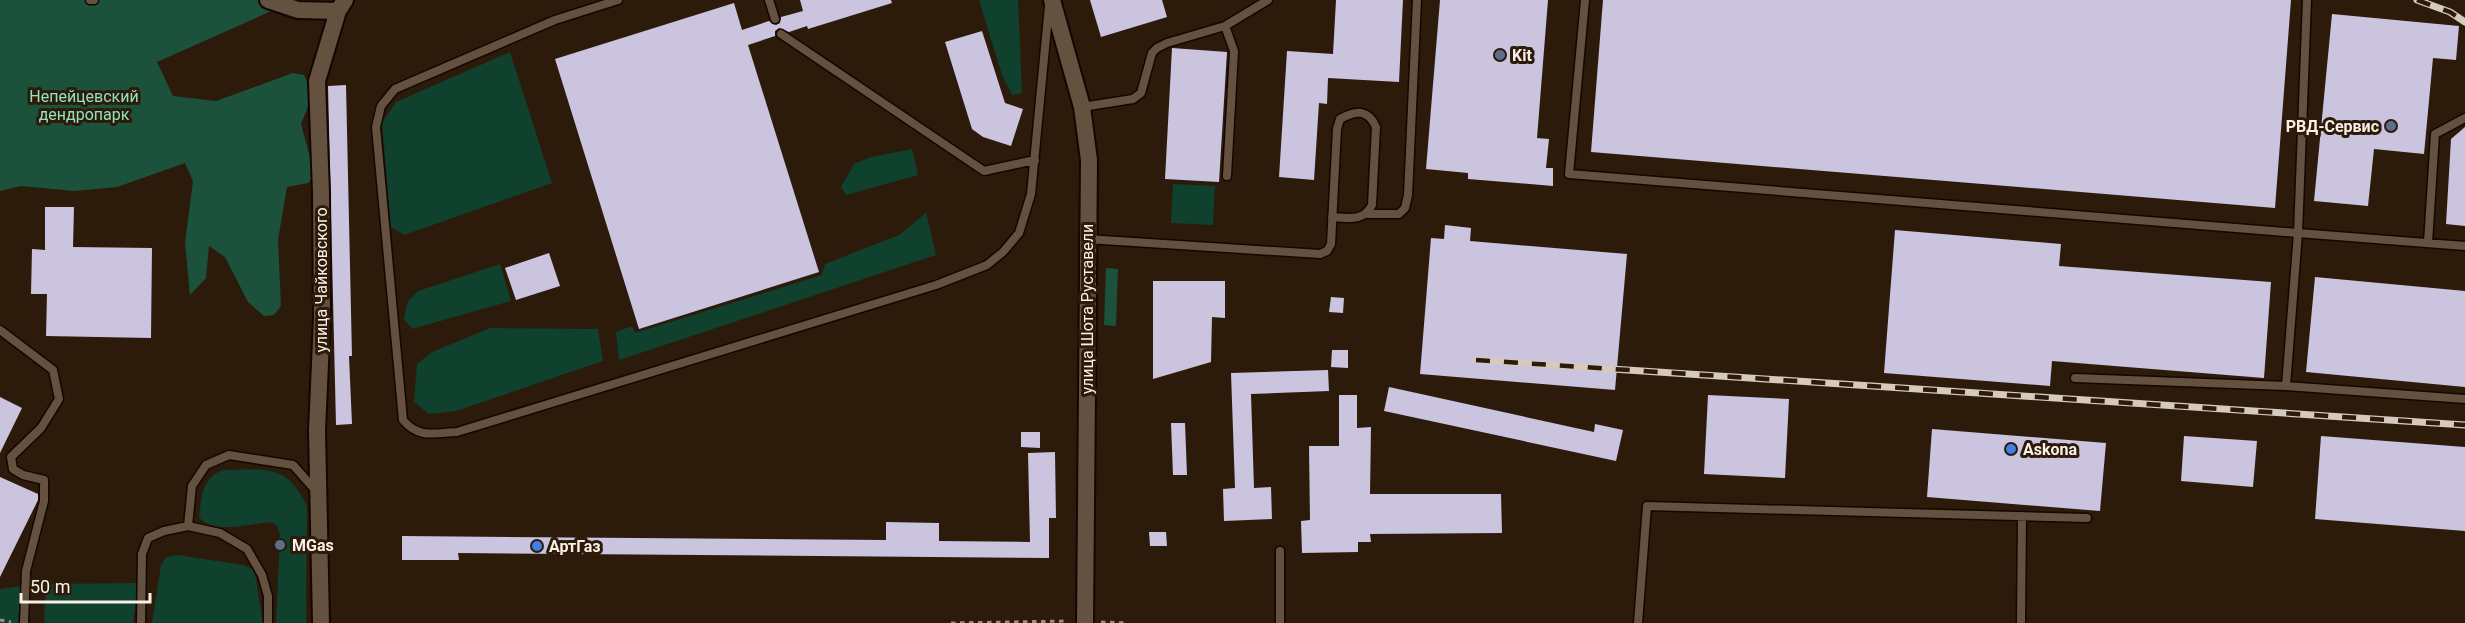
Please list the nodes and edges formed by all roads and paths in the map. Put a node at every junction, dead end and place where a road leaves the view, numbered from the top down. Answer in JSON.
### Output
{"nodes":[{"id":1,"x":268,"y":0,"type":"edge"},
{"id":2,"x":618,"y":0,"type":"edge"},
{"id":3,"x":769,"y":0,"type":"edge"},
{"id":4,"x":1051,"y":0,"type":"edge"},
{"id":5,"x":1268,"y":0,"type":"edge"},
{"id":6,"x":1417,"y":0,"type":"edge"},
{"id":7,"x":1585,"y":0,"type":"edge"},
{"id":8,"x":2307,"y":0,"type":"edge"},
{"id":9,"x":341,"y":6,"type":"edge"},
{"id":10,"x":775,"y":19,"type":"dead end"},
{"id":11,"x":1225,"y":26,"type":"junction"},
{"id":12,"x":781,"y":34,"type":"dead end"},
{"id":13,"x":1082,"y":107,"type":"junction"},
{"id":14,"x":2465,"y":118,"type":"edge"},
{"id":15,"x":1035,"y":160,"type":"junction"},
{"id":16,"x":1227,"y":176,"type":"dead end"},
{"id":17,"x":1368,"y":214,"type":"junction"},
{"id":18,"x":1332,"y":217,"type":"junction"},
{"id":19,"x":2298,"y":233,"type":"junction"},
{"id":20,"x":1087,"y":238,"type":"junction"},
{"id":21,"x":2428,"y":243,"type":"junction"},
{"id":22,"x":2465,"y":246,"type":"edge"},
{"id":23,"x":0,"y":330,"type":"edge"},
{"id":24,"x":2075,"y":378,"type":"dead end"},
{"id":25,"x":2286,"y":386,"type":"junction"},
{"id":26,"x":2465,"y":399,"type":"edge"},
{"id":27,"x":320,"y":495,"type":"junction"},
{"id":28,"x":2022,"y":516,"type":"junction"},
{"id":29,"x":2087,"y":518,"type":"dead end"},
{"id":30,"x":188,"y":526,"type":"junction"},
{"id":31,"x":1280,"y":551,"type":"dead end"},
{"id":32,"x":0,"y":620,"type":"edge"},
{"id":33,"x":1085,"y":622,"type":"edge"},
{"id":34,"x":16,"y":623,"type":"edge"},
{"id":35,"x":24,"y":623,"type":"edge"},
{"id":36,"x":141,"y":623,"type":"edge"},
{"id":37,"x":268,"y":623,"type":"edge"},
{"id":38,"x":321,"y":623,"type":"edge"},
{"id":39,"x":951,"y":623,"type":"edge"},
{"id":40,"x":1127,"y":623,"type":"edge"},
{"id":41,"x":1280,"y":623,"type":"edge"},
{"id":42,"x":1638,"y":623,"type":"edge"},
{"id":43,"x":2021,"y":623,"type":"edge"}],
"edges":[{"from":1,"to":9,"type":"street","name":"улица Чайковского"},
{"from":2,"to":15,"type":"lane"},
{"from":3,"to":10,"type":"lane"},
{"from":4,"to":13,"type":"street","name":"улица Шота Руставели"},
{"from":4,"to":15,"type":"lane"},
{"from":5,"to":11,"type":"lane"},
{"from":6,"to":17,"type":"lane"},
{"from":7,"to":19,"type":"lane"},
{"from":8,"to":19,"type":"lane"},
{"from":9,"to":27,"type":"street","name":"улица Чайковского"},
{"from":11,"to":13,"type":"lane"},
{"from":11,"to":16,"type":"lane"},
{"from":12,"to":15,"type":"lane"},
{"from":13,"to":20,"type":"street","name":"улица Шота Руставели"},
{"from":14,"to":21,"type":"lane"},
{"from":17,"to":18,"type":"lane"},
{"from":17,"to":18,"type":"lane"},
{"from":18,"to":20,"type":"lane"},
{"from":19,"to":21,"type":"lane"},
{"from":19,"to":25,"type":"lane"},
{"from":20,"to":33,"type":"street","name":"улица Шота Руставели"},
{"from":21,"to":22,"type":"lane"},
{"from":23,"to":35,"type":"lane"},
{"from":24,"to":25,"type":"lane"},
{"from":25,"to":26,"type":"lane"},
{"from":27,"to":30,"type":"lane"},
{"from":27,"to":38,"type":"street","name":"улица Чайковского"},
{"from":28,"to":29,"type":"lane"},
{"from":28,"to":42,"type":"lane"},
{"from":28,"to":43,"type":"lane"},
{"from":30,"to":36,"type":"lane"},
{"from":30,"to":37,"type":"lane"},
{"from":31,"to":41,"type":"lane"},
{"from":32,"to":34,"type":"path"},
{"from":33,"to":39,"type":"path"},
{"from":33,"to":40,"type":"path"}]}
